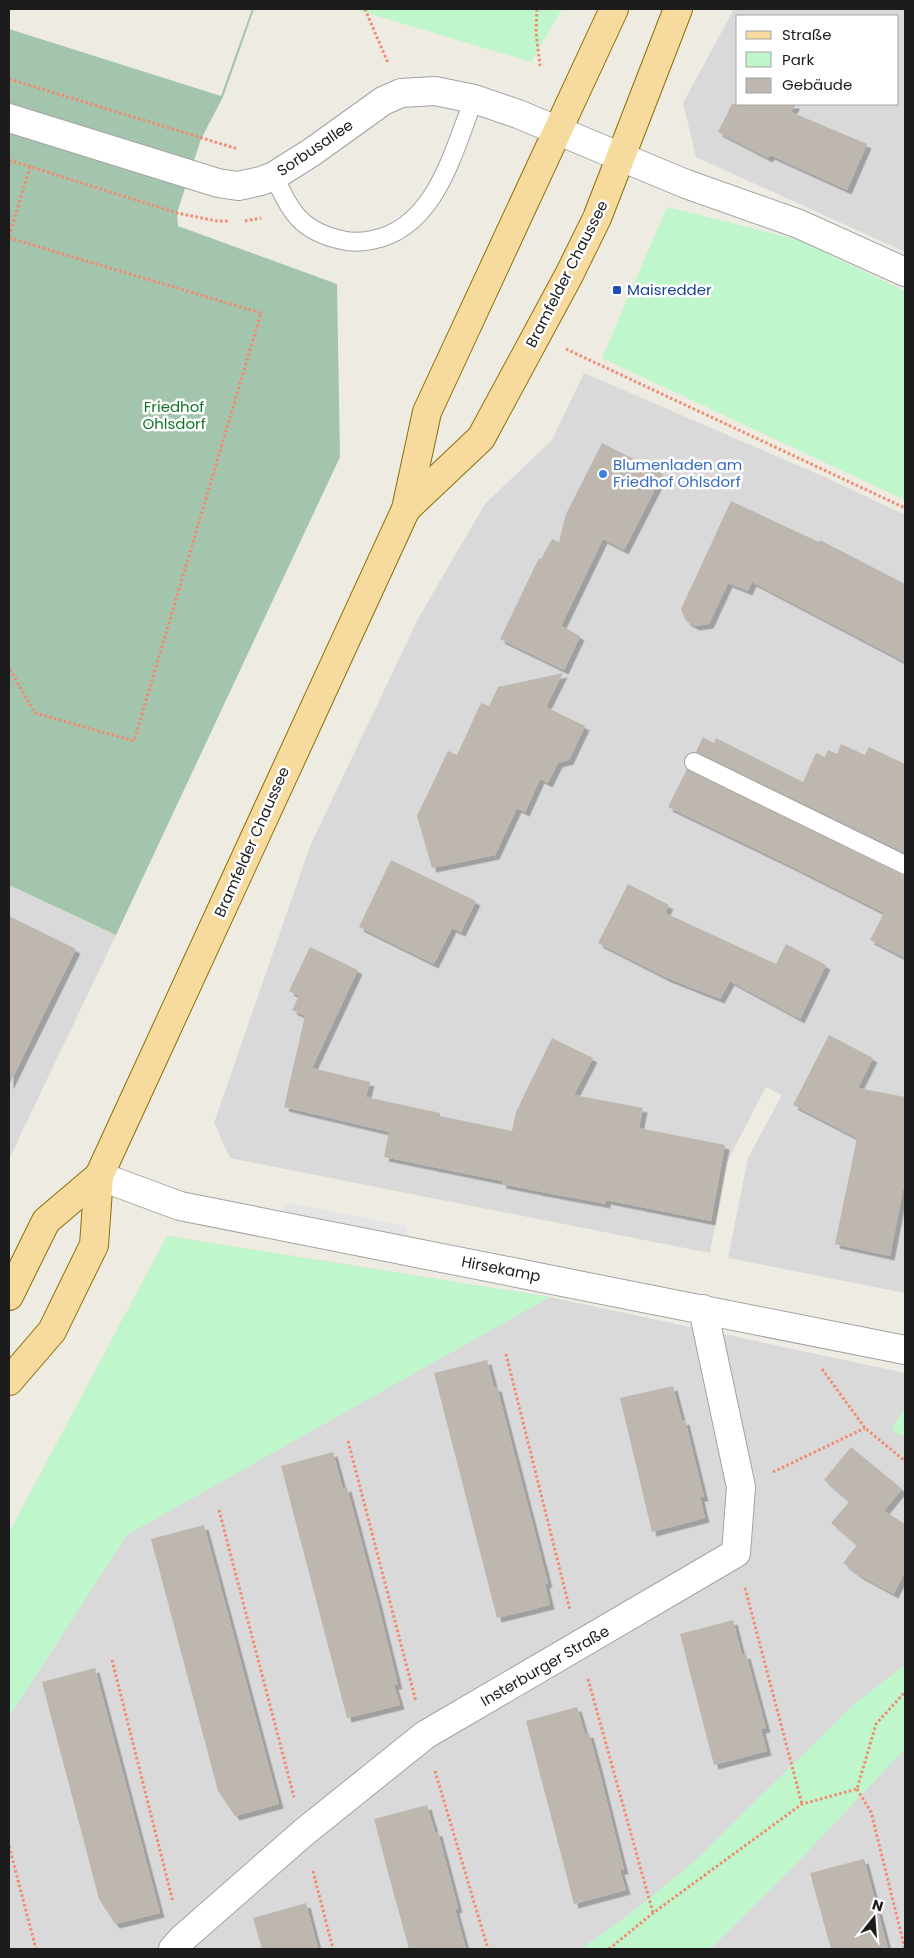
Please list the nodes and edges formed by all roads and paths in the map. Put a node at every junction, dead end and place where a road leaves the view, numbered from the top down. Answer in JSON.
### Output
{"nodes":[{"id":1,"x":365,"y":9,"type":"edge"},
{"id":2,"x":537,"y":9,"type":"edge"},
{"id":3,"x":614,"y":9,"type":"edge"},
{"id":4,"x":678,"y":9,"type":"edge"},
{"id":5,"x":540,"y":66,"type":"dead end"},
{"id":6,"x":401,"y":94,"type":"junction"},
{"id":7,"x":474,"y":99,"type":"junction"},
{"id":8,"x":9,"y":118,"type":"edge"},
{"id":9,"x":558,"y":131,"type":"junction"},
{"id":10,"x":621,"y":158,"type":"junction"},
{"id":11,"x":30,"y":167,"type":"dead end"},
{"id":12,"x":274,"y":176,"type":"junction"},
{"id":13,"x":9,"y":237,"type":"edge"},
{"id":14,"x":905,"y":272,"type":"edge"},
{"id":15,"x":537,"y":334,"type":"junction"},
{"id":16,"x":905,"y":508,"type":"edge"},
{"id":17,"x":406,"y":509,"type":"junction"},
{"id":18,"x":9,"y":668,"type":"edge"},
{"id":19,"x":694,"y":762,"type":"dead end"},
{"id":20,"x":905,"y":865,"type":"edge"},
{"id":21,"x":100,"y":1176,"type":"junction"},
{"id":22,"x":9,"y":1296,"type":"edge"},
{"id":23,"x":703,"y":1309,"type":"junction"},
{"id":24,"x":792,"y":1328,"type":"junction"},
{"id":25,"x":905,"y":1350,"type":"edge"},
{"id":26,"x":9,"y":1380,"type":"edge"},
{"id":27,"x":865,"y":1428,"type":"junction"},
{"id":28,"x":348,"y":1441,"type":"dead end"},
{"id":29,"x":905,"y":1461,"type":"edge"},
{"id":30,"x":741,"y":1487,"type":"junction"},
{"id":31,"x":219,"y":1510,"type":"dead end"},
{"id":32,"x":736,"y":1553,"type":"junction"},
{"id":33,"x":112,"y":1660,"type":"dead end"},
{"id":34,"x":905,"y":1692,"type":"edge"},
{"id":35,"x":425,"y":1735,"type":"junction"},
{"id":36,"x":857,"y":1789,"type":"junction"},
{"id":37,"x":802,"y":1804,"type":"junction"},
{"id":38,"x":303,"y":1834,"type":"junction"},
{"id":39,"x":9,"y":1846,"type":"edge"},
{"id":40,"x":177,"y":1944,"type":"edge"},
{"id":41,"x":36,"y":1949,"type":"edge"},
{"id":42,"x":333,"y":1949,"type":"edge"},
{"id":43,"x":488,"y":1949,"type":"edge"},
{"id":44,"x":610,"y":1949,"type":"edge"},
{"id":45,"x":905,"y":1949,"type":"edge"}],
"edges":[{"from":1,"to":6,"type":"path"},
{"from":2,"to":5,"type":"path"},
{"from":3,"to":9,"type":"main road","name":"Bramfelder Chaussee"},
{"from":4,"to":10,"type":"main road","name":"Bramfelder Chaussee"},
{"from":6,"to":7,"type":"street","name":"Sorbusallee"},
{"from":6,"to":12,"type":"street","name":"Sorbusallee"},
{"from":7,"to":9,"type":"street","name":"Sorbusallee"},
{"from":7,"to":12,"type":"lane"},
{"from":8,"to":12,"type":"street","name":"Sorbusallee"},
{"from":9,"to":10,"type":"street","name":"Sorbusallee"},
{"from":9,"to":17,"type":"main road","name":"Bramfelder Chaussee"},
{"from":10,"to":14,"type":"street"},
{"from":10,"to":15,"type":"main road","name":"Bramfelder Chaussee"},
{"from":11,"to":13,"type":"path"},
{"from":13,"to":18,"type":"path"},
{"from":15,"to":16,"type":"path"},
{"from":15,"to":17,"type":"main road","name":"Bramfelder Chaussee"},
{"from":17,"to":21,"type":"main road","name":"Bramfelder Chaussee"},
{"from":19,"to":20,"type":"lane"},
{"from":21,"to":22,"type":"main road","name":"Bramfelder Chaussee"},
{"from":21,"to":23,"type":"street","name":"Hirsekamp"},
{"from":21,"to":26,"type":"main road","name":"Bramfelder Chaussee"},
{"from":23,"to":24,"type":"street","name":"Hirsekamp"},
{"from":23,"to":30,"type":"street"},
{"from":24,"to":25,"type":"street","name":"Hirsekamp"},
{"from":24,"to":27,"type":"path"},
{"from":27,"to":29,"type":"path"},
{"from":27,"to":30,"type":"path"},
{"from":28,"to":35,"type":"path"},
{"from":30,"to":32,"type":"street"},
{"from":31,"to":38,"type":"path"},
{"from":32,"to":35,"type":"street","name":"Insterburger Straße"},
{"from":32,"to":37,"type":"path"},
{"from":33,"to":40,"type":"path"},
{"from":34,"to":36,"type":"path"},
{"from":35,"to":38,"type":"street","name":"Insterburger Straße"},
{"from":35,"to":43,"type":"path"},
{"from":36,"to":37,"type":"path"},
{"from":36,"to":45,"type":"path"},
{"from":37,"to":44,"type":"path"},
{"from":38,"to":40,"type":"street","name":"Insterburger Straße"},
{"from":38,"to":42,"type":"path"},
{"from":39,"to":41,"type":"path"}]}
